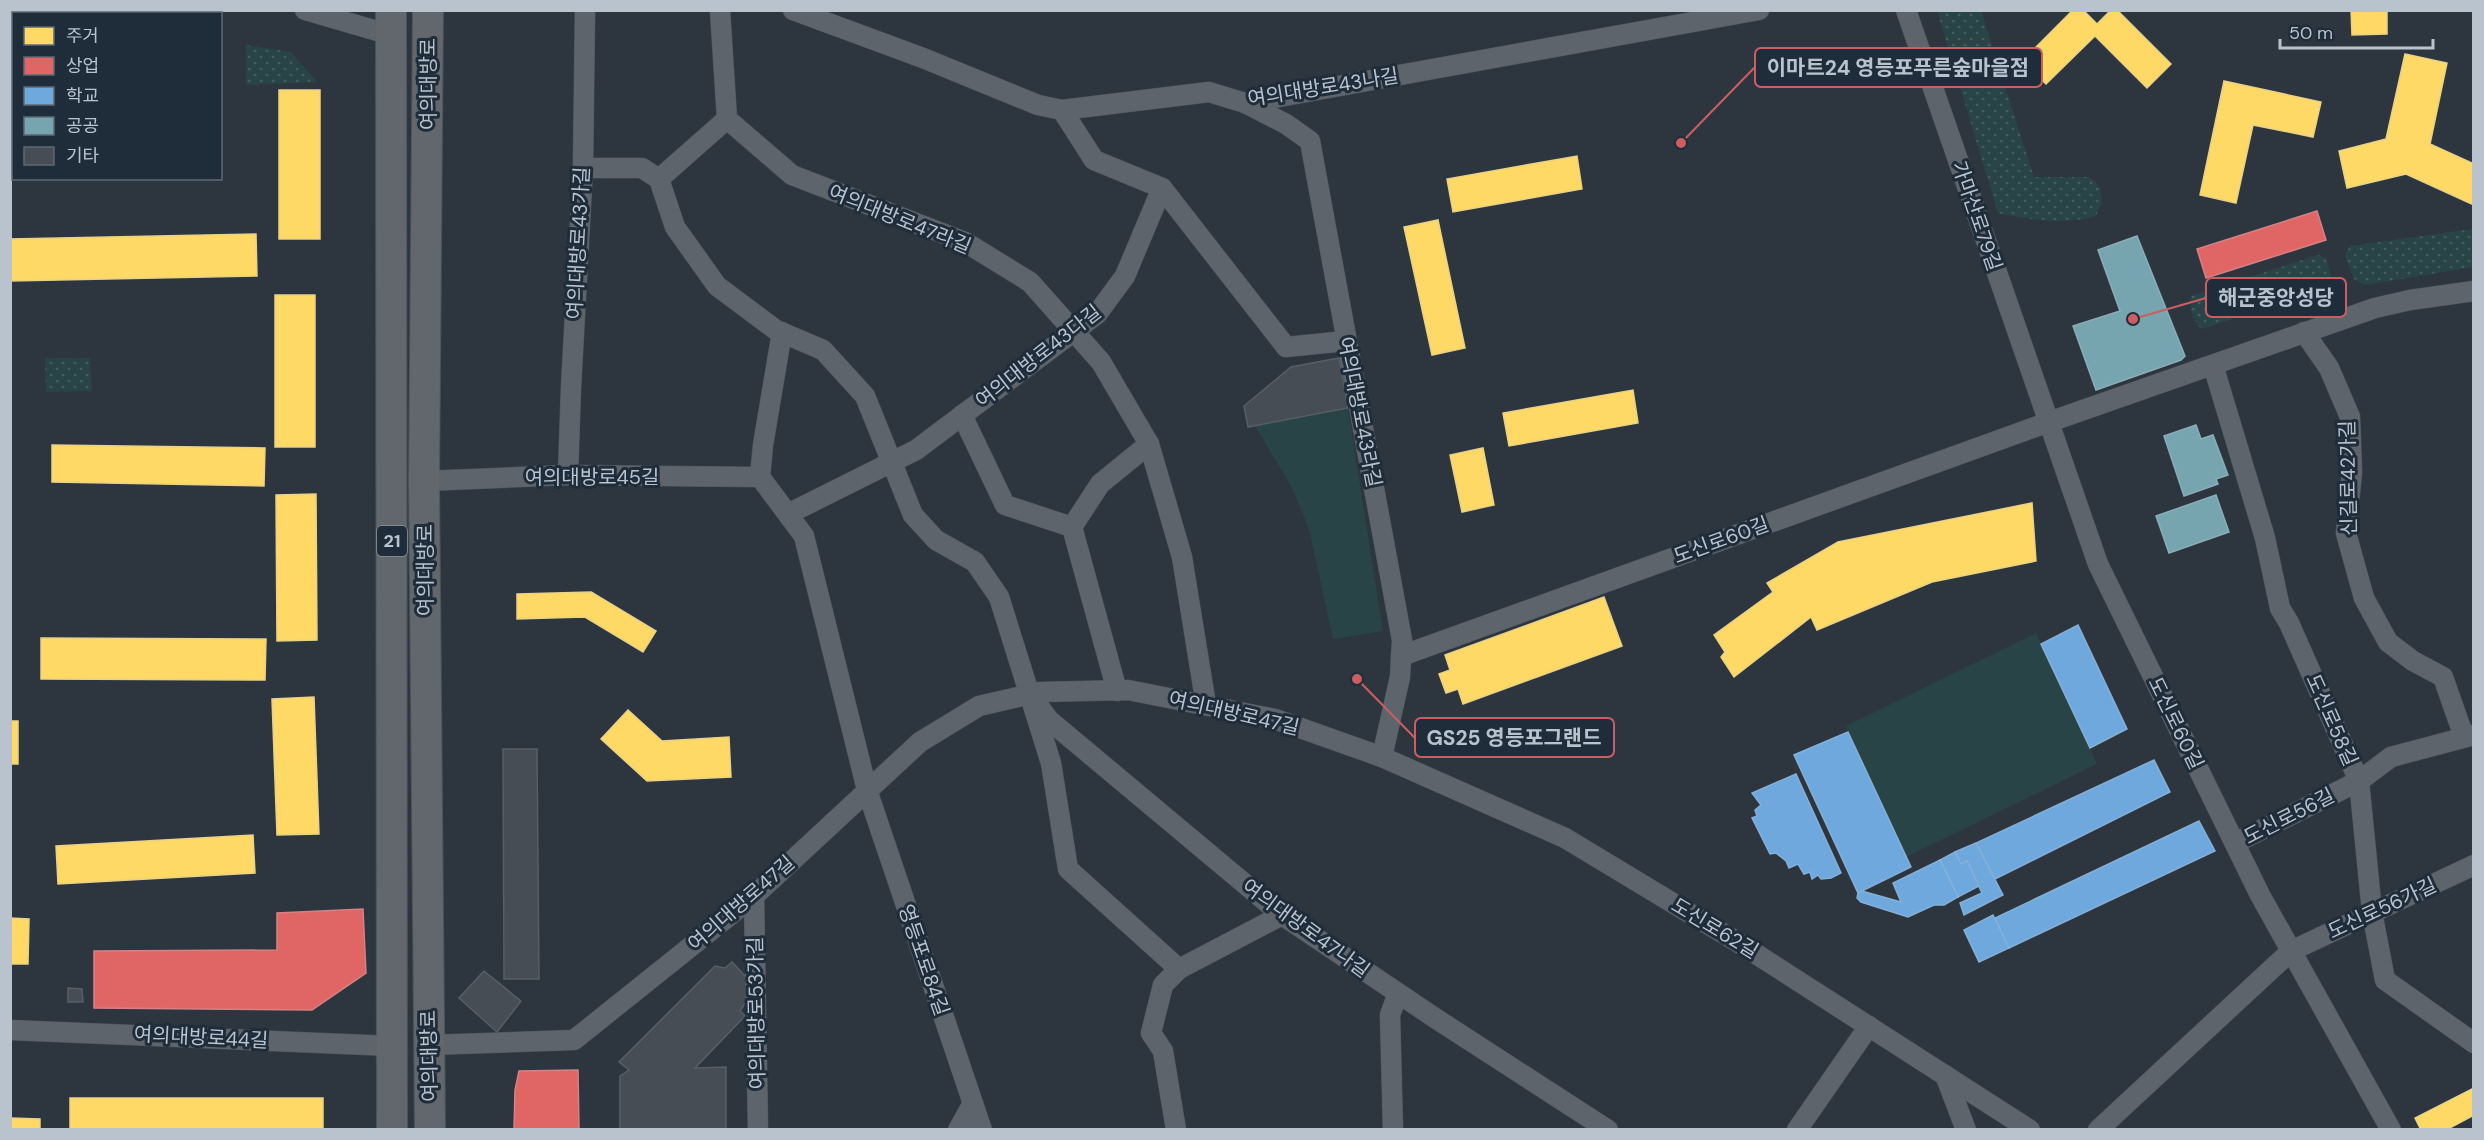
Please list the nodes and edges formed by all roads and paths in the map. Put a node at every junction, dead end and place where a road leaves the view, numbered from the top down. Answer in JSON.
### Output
{"nodes":[{"id":1,"x":305,"y":10,"type":"edge"},
{"id":2,"x":585,"y":10,"type":"edge"},
{"id":3,"x":720,"y":10,"type":"edge"},
{"id":4,"x":794,"y":10,"type":"edge"},
{"id":5,"x":1759,"y":10,"type":"edge"},
{"id":6,"x":1906,"y":10,"type":"edge"},
{"id":7,"x":428,"y":22,"type":"edge"},
{"id":8,"x":391,"y":23,"type":"edge"},
{"id":9,"x":1245,"y":103,"type":"junction"},
{"id":10,"x":1062,"y":110,"type":"junction"},
{"id":11,"x":727,"y":119,"type":"junction"},
{"id":12,"x":583,"y":168,"type":"junction"},
{"id":13,"x":659,"y":179,"type":"junction"},
{"id":14,"x":1162,"y":188,"type":"junction"},
{"id":15,"x":2474,"y":291,"type":"edge"},
{"id":16,"x":1074,"y":331,"type":"junction"},
{"id":17,"x":782,"y":332,"type":"junction"},
{"id":18,"x":2304,"y":332,"type":"junction"},
{"id":19,"x":1346,"y":341,"type":"junction"},
{"id":20,"x":2213,"y":365,"type":"junction"},
{"id":21,"x":962,"y":415,"type":"junction"},
{"id":22,"x":2045,"y":424,"type":"junction"},
{"id":23,"x":1149,"y":444,"type":"junction"},
{"id":24,"x":892,"y":464,"type":"junction"},
{"id":25,"x":568,"y":475,"type":"junction"},
{"id":26,"x":760,"y":477,"type":"junction"},
{"id":27,"x":424,"y":481,"type":"junction"},
{"id":28,"x":788,"y":514,"type":"junction"},
{"id":29,"x":1072,"y":527,"type":"junction"},
{"id":30,"x":1401,"y":656,"type":"junction"},
{"id":31,"x":1117,"y":691,"type":"junction"},
{"id":32,"x":1030,"y":694,"type":"junction"},
{"id":33,"x":1206,"y":705,"type":"junction"},
{"id":34,"x":2469,"y":736,"type":"edge"},
{"id":35,"x":1382,"y":757,"type":"junction"},
{"id":36,"x":2359,"y":781,"type":"junction"},
{"id":37,"x":867,"y":790,"type":"junction"},
{"id":38,"x":2235,"y":843,"type":"junction"},
{"id":39,"x":2474,"y":865,"type":"edge"},
{"id":40,"x":754,"y":896,"type":"junction"},
{"id":41,"x":2372,"y":912,"type":"junction"},
{"id":42,"x":1282,"y":915,"type":"junction"},
{"id":43,"x":2291,"y":951,"type":"junction"},
{"id":44,"x":1179,"y":969,"type":"junction"},
{"id":45,"x":1398,"y":993,"type":"junction"},
{"id":46,"x":1869,"y":1026,"type":"junction"},
{"id":47,"x":10,"y":1030,"type":"edge"},
{"id":48,"x":2474,"y":1043,"type":"edge"},
{"id":49,"x":428,"y":1045,"type":"junction"},
{"id":50,"x":392,"y":1046,"type":"junction"},
{"id":51,"x":1945,"y":1075,"type":"junction"},
{"id":52,"x":974,"y":1103,"type":"junction"},
{"id":53,"x":392,"y":1130,"type":"edge"},
{"id":54,"x":430,"y":1130,"type":"edge"},
{"id":55,"x":758,"y":1130,"type":"edge"},
{"id":56,"x":958,"y":1130,"type":"edge"},
{"id":57,"x":982,"y":1130,"type":"edge"},
{"id":58,"x":1176,"y":1130,"type":"edge"},
{"id":59,"x":1393,"y":1130,"type":"edge"},
{"id":60,"x":1608,"y":1130,"type":"edge"},
{"id":61,"x":1797,"y":1130,"type":"edge"},
{"id":62,"x":1966,"y":1130,"type":"edge"},
{"id":63,"x":2030,"y":1130,"type":"edge"},
{"id":64,"x":2098,"y":1130,"type":"edge"},
{"id":65,"x":2391,"y":1130,"type":"edge"}],
"edges":[{"from":1,"to":8,"type":"street"},
{"from":2,"to":12,"type":"street","name":"여의대방로43가길"},
{"from":3,"to":11,"type":"street"},
{"from":4,"to":10,"type":"street","name":"여의대방로43나길"},
{"from":5,"to":9,"type":"street","name":"여의대방로43나길"},
{"from":6,"to":22,"type":"street","name":"가마산로79길"},
{"from":7,"to":8,"type":"main road"},
{"from":7,"to":27,"type":"main road","name":"여의대방로"},
{"from":8,"to":50,"type":"main road","name":"여의대방로","number":"21"},
{"from":9,"to":10,"type":"street","name":"여의대방로43나길"},
{"from":9,"to":19,"type":"street","name":"여의대방로43라길"},
{"from":10,"to":14,"type":"street"},
{"from":11,"to":13,"type":"street"},
{"from":11,"to":16,"type":"street","name":"여의대방로47라길"},
{"from":12,"to":13,"type":"street"},
{"from":12,"to":25,"type":"street","name":"여의대방로43가길"},
{"from":13,"to":17,"type":"street"},
{"from":14,"to":16,"type":"street","name":"여의대방로43다길"},
{"from":14,"to":19,"type":"street"},
{"from":15,"to":18,"type":"street"},
{"from":16,"to":21,"type":"street","name":"여의대방로43다길"},
{"from":16,"to":23,"type":"street","name":"여의대방로47라길"},
{"from":17,"to":24,"type":"street"},
{"from":17,"to":26,"type":"street"},
{"from":18,"to":20,"type":"street"},
{"from":18,"to":34,"type":"street","name":"신길로42가길"},
{"from":19,"to":30,"type":"street","name":"여의대방로43라길"},
{"from":20,"to":22,"type":"street"},
{"from":20,"to":36,"type":"street","name":"도신로58길"},
{"from":21,"to":24,"type":"street","name":"여의대방로43다길"},
{"from":21,"to":29,"type":"street","name":"여의대방로43다길"},
{"from":22,"to":30,"type":"street","name":"도신로60길"},
{"from":22,"to":38,"type":"street","name":"도신로60길"},
{"from":23,"to":29,"type":"street"},
{"from":23,"to":33,"type":"street","name":"여의대방로47라길"},
{"from":24,"to":28,"type":"street","name":"여의대방로43다길"},
{"from":24,"to":32,"type":"street"},
{"from":25,"to":26,"type":"street","name":"여의대방로45길"},
{"from":25,"to":27,"type":"street","name":"여의대방로45길"},
{"from":26,"to":28,"type":"street"},
{"from":27,"to":49,"type":"main road","name":"여의대방로"},
{"from":28,"to":37,"type":"street"},
{"from":29,"to":31,"type":"street"},
{"from":30,"to":35,"type":"street","name":"여의대방로43라길"},
{"from":31,"to":32,"type":"street","name":"여의대방로47길"},
{"from":31,"to":33,"type":"street","name":"여의대방로47길"},
{"from":32,"to":37,"type":"street","name":"여의대방로47길"},
{"from":32,"to":42,"type":"street","name":"여의대방로47나길"},
{"from":32,"to":44,"type":"street"},
{"from":33,"to":35,"type":"street","name":"여의대방로47길"},
{"from":34,"to":36,"type":"street","name":"도신로56길"},
{"from":35,"to":46,"type":"street","name":"도신로62길"},
{"from":36,"to":38,"type":"street","name":"도신로56길"},
{"from":36,"to":41,"type":"street","name":"도신로58길"},
{"from":37,"to":40,"type":"street","name":"여의대방로47길"},
{"from":37,"to":52,"type":"street","name":"영등포로84길"},
{"from":38,"to":43,"type":"street","name":"도신로60길"},
{"from":39,"to":41,"type":"street","name":"도신로56가길"},
{"from":40,"to":49,"type":"street","name":"여의대방로47길"},
{"from":40,"to":55,"type":"street","name":"여의대방로53가길"},
{"from":41,"to":43,"type":"street","name":"도신로56가길"},
{"from":41,"to":48,"type":"street","name":"도신로58길"},
{"from":42,"to":44,"type":"street"},
{"from":42,"to":45,"type":"street","name":"여의대방로47나길"},
{"from":43,"to":64,"type":"street"},
{"from":43,"to":65,"type":"street","name":"도신로60길"},
{"from":44,"to":58,"type":"street"},
{"from":45,"to":59,"type":"street"},
{"from":45,"to":60,"type":"street","name":"여의대방로47나길"},
{"from":46,"to":51,"type":"street","name":"도신로62길"},
{"from":46,"to":61,"type":"street"},
{"from":47,"to":50,"type":"street","name":"여의대방로44길"},
{"from":49,"to":54,"type":"main road","name":"여의대방로"},
{"from":50,"to":53,"type":"main road","name":"여의대방로","number":"21"},
{"from":51,"to":62,"type":"street"},
{"from":51,"to":63,"type":"street","name":"도신로62길"},
{"from":52,"to":56,"type":"street"},
{"from":52,"to":57,"type":"street","name":"영등포로84길"}]}
